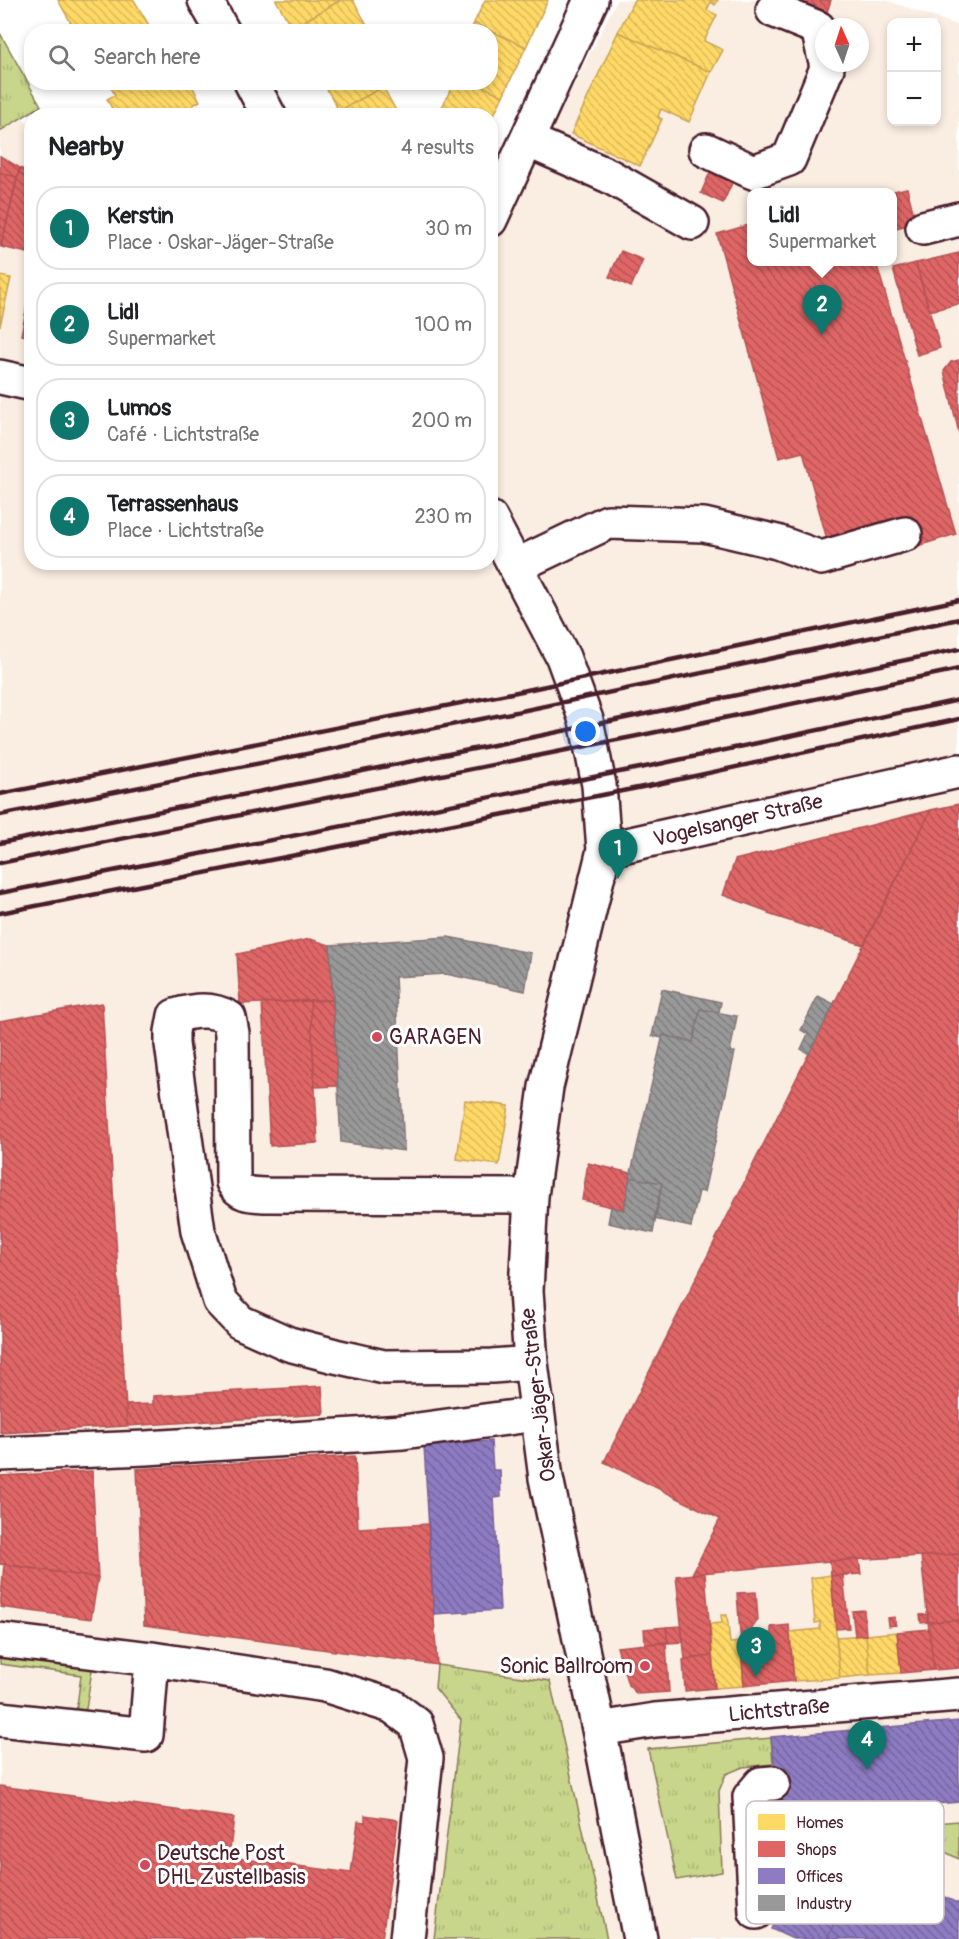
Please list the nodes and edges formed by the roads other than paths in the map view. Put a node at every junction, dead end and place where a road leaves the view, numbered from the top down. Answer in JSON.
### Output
{"nodes":[{"id":1,"x":205,"y":0,"type":"edge"},
{"id":2,"x":591,"y":0,"type":"edge"},
{"id":3,"x":773,"y":10,"type":"dead end"},
{"id":4,"x":218,"y":24,"type":"edge"},
{"id":5,"x":815,"y":27,"type":"edge"},
{"id":6,"x":825,"y":72,"type":"edge"},
{"id":7,"x":255,"y":90,"type":"edge"},
{"id":8,"x":265,"y":108,"type":"edge"},
{"id":9,"x":526,"y":140,"type":"junction"},
{"id":10,"x":706,"y":150,"type":"dead end"},
{"id":11,"x":498,"y":202,"type":"edge"},
{"id":12,"x":959,"y":219,"type":"edge"},
{"id":13,"x":692,"y":223,"type":"dead end"},
{"id":14,"x":923,"y":228,"type":"dead end"},
{"id":15,"x":0,"y":377,"type":"edge"},
{"id":16,"x":24,"y":382,"type":"edge"},
{"id":17,"x":498,"y":534,"type":"edge"},
{"id":18,"x":905,"y":534,"type":"dead end"},
{"id":19,"x":516,"y":566,"type":"junction"},
{"id":20,"x":959,"y":771,"type":"edge"},
{"id":21,"x":604,"y":850,"type":"junction"},
{"id":22,"x":531,"y":1196,"type":"junction"},
{"id":23,"x":531,"y":1363,"type":"junction"},
{"id":24,"x":537,"y":1414,"type":"junction"},
{"id":25,"x":0,"y":1454,"type":"edge"},
{"id":26,"x":0,"y":1640,"type":"edge"},
{"id":27,"x":152,"y":1659,"type":"junction"},
{"id":28,"x":959,"y":1695,"type":"edge"},
{"id":29,"x":0,"y":1719,"type":"edge"},
{"id":30,"x":599,"y":1729,"type":"junction"},
{"id":31,"x":773,"y":1783,"type":"dead end"},
{"id":32,"x":750,"y":1801,"type":"edge"},
{"id":33,"x":407,"y":1939,"type":"edge"},
{"id":34,"x":640,"y":1939,"type":"edge"}],
"edges":[{"from":1,"to":4,"type":"street"},
{"from":2,"to":9,"type":"street"},
{"from":3,"to":5,"type":"street"},
{"from":6,"to":10,"type":"street"},
{"from":7,"to":8,"type":"street"},
{"from":9,"to":11,"type":"street"},
{"from":9,"to":13,"type":"street"},
{"from":12,"to":14,"type":"street"},
{"from":15,"to":16,"type":"street"},
{"from":17,"to":19,"type":"street"},
{"from":18,"to":19,"type":"street"},
{"from":19,"to":21,"type":"street"},
{"from":20,"to":21,"type":"street","name":"Vogelsanger Straße"},
{"from":21,"to":22,"type":"street","name":"Oskar-Jäger-Straße"},
{"from":22,"to":23,"type":"street","name":"Oskar-Jäger-Straße"},
{"from":22,"to":23,"type":"street"},
{"from":23,"to":24,"type":"street","name":"Oskar-Jäger-Straße"},
{"from":24,"to":25,"type":"street"},
{"from":24,"to":30,"type":"street","name":"Oskar-Jäger-Straße"},
{"from":26,"to":27,"type":"street"},
{"from":27,"to":29,"type":"street"},
{"from":27,"to":33,"type":"street"},
{"from":28,"to":30,"type":"street","name":"Lichtstraße"},
{"from":30,"to":34,"type":"street","name":"Oskar-Jäger-Straße"},
{"from":31,"to":32,"type":"street"}]}
